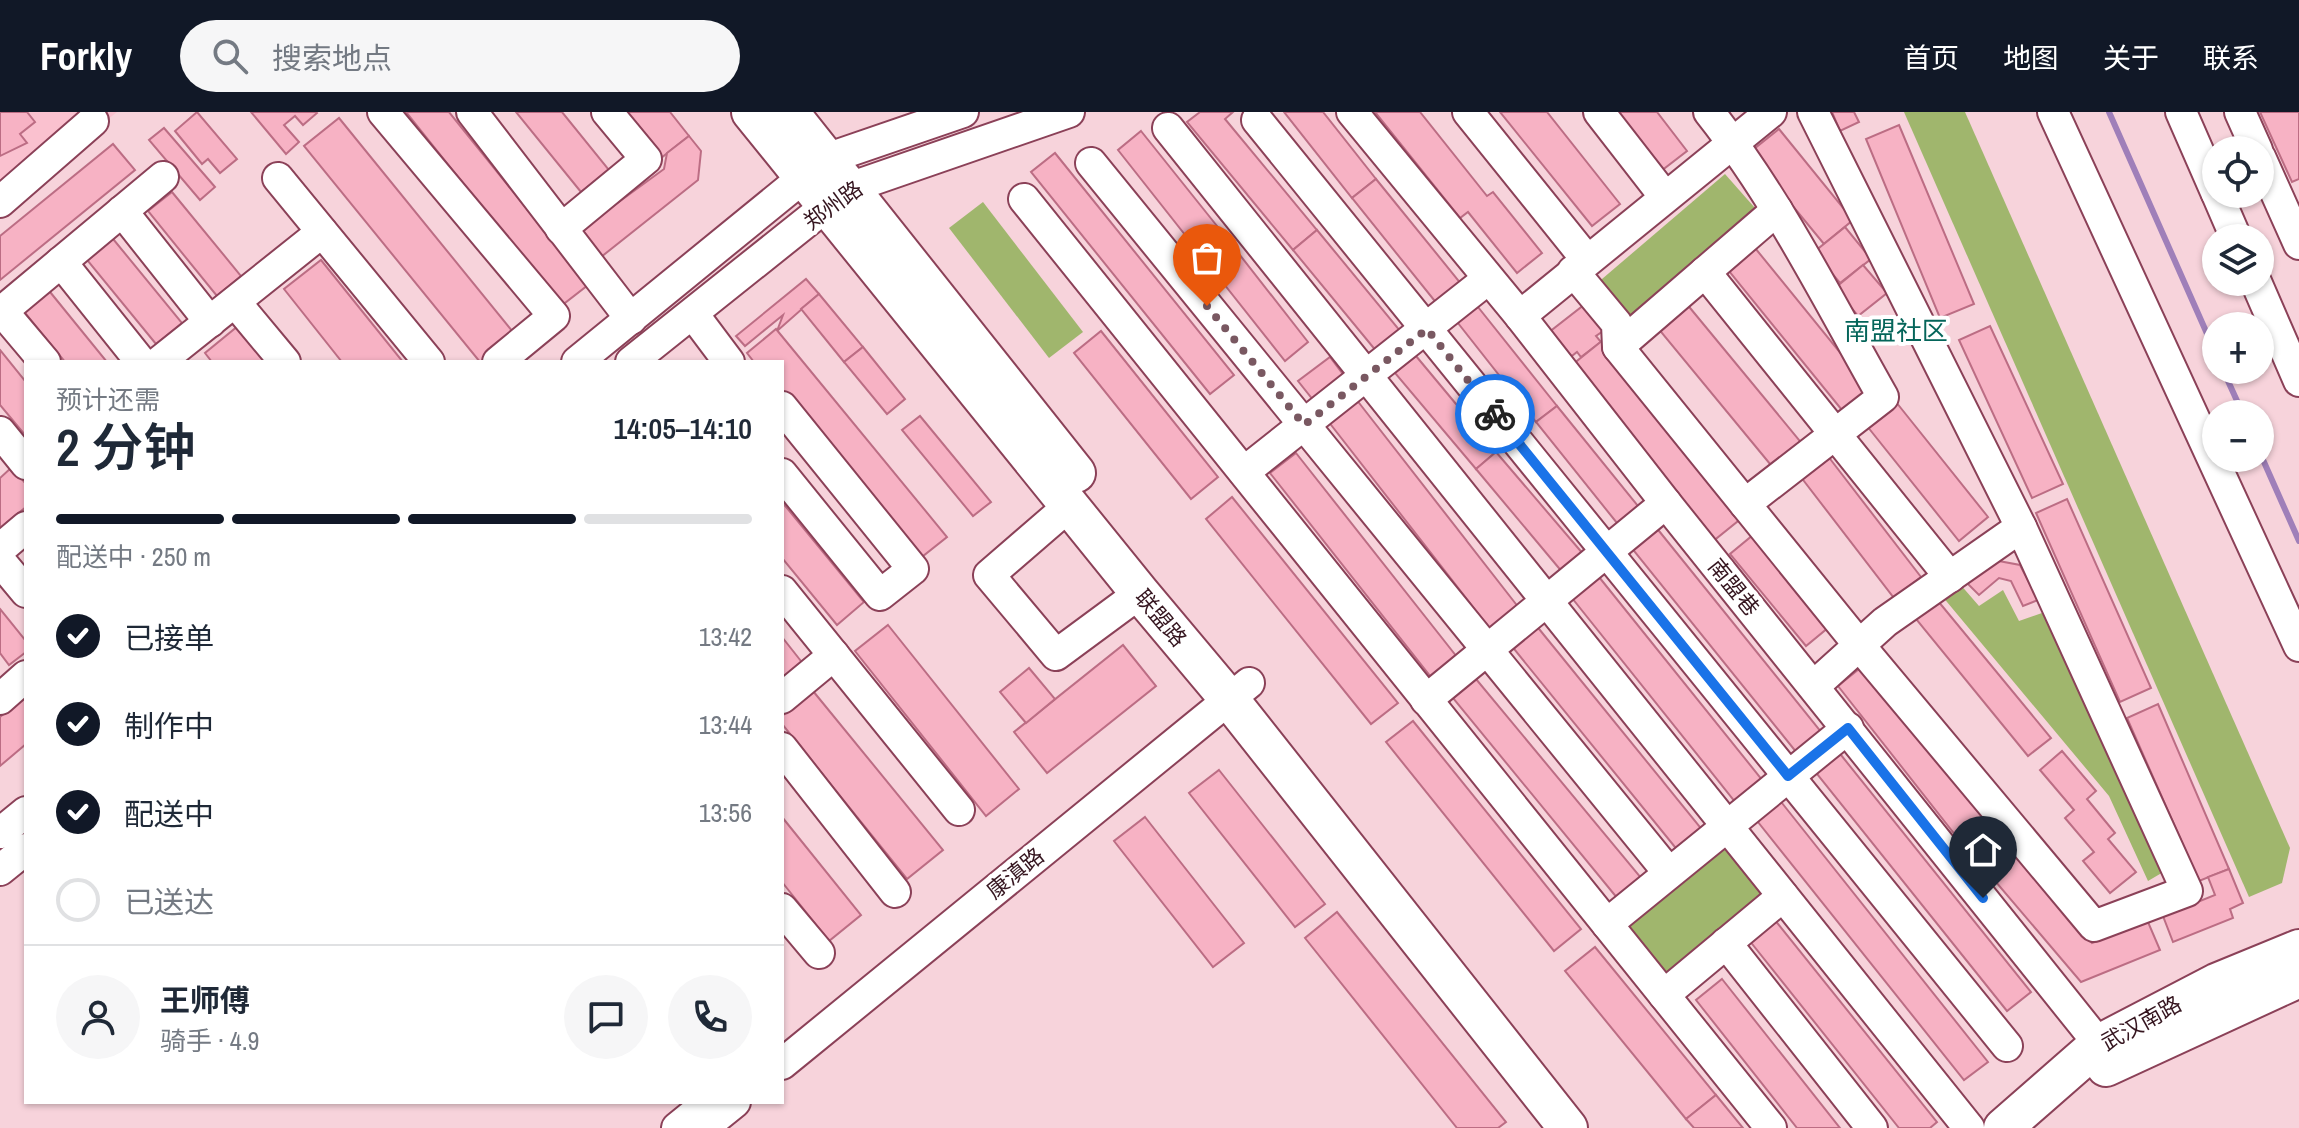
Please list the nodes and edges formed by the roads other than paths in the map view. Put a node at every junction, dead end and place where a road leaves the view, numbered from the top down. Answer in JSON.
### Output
{"nodes":[{"id":1,"x":383,"y":112,"type":"edge"},
{"id":2,"x":472,"y":112,"type":"edge"},
{"id":3,"x":607,"y":112,"type":"edge"},
{"id":4,"x":751,"y":112,"type":"edge"},
{"id":5,"x":789,"y":112,"type":"edge"},
{"id":6,"x":963,"y":112,"type":"edge"},
{"id":7,"x":1069,"y":112,"type":"edge"},
{"id":8,"x":1352,"y":112,"type":"edge"},
{"id":9,"x":1468,"y":112,"type":"edge"},
{"id":10,"x":1599,"y":112,"type":"edge"},
{"id":11,"x":1709,"y":112,"type":"edge"},
{"id":12,"x":1771,"y":112,"type":"edge"},
{"id":13,"x":1813,"y":112,"type":"edge"},
{"id":14,"x":2053,"y":112,"type":"edge"},
{"id":15,"x":2181,"y":112,"type":"edge"},
{"id":16,"x":2240,"y":112,"type":"edge"},
{"id":17,"x":1257,"y":120,"type":"dead end"},
{"id":18,"x":93,"y":121,"type":"dead end"},
{"id":19,"x":1168,"y":128,"type":"dead end"},
{"id":20,"x":2251,"y":136,"type":"edge"},
{"id":21,"x":1733,"y":142,"type":"junction"},
{"id":22,"x":2202,"y":161,"type":"edge"},
{"id":23,"x":1091,"y":163,"type":"dead end"},
{"id":24,"x":163,"y":177,"type":"dead end"},
{"id":25,"x":278,"y":178,"type":"dead end"},
{"id":26,"x":826,"y":183,"type":"junction"},
{"id":27,"x":2274,"y":188,"type":"edge"},
{"id":28,"x":1665,"y":197,"type":"junction"},
{"id":29,"x":1024,"y":199,"type":"dead end"},
{"id":30,"x":0,"y":202,"type":"edge"},
{"id":31,"x":1777,"y":210,"type":"junction"},
{"id":32,"x":122,"y":211,"type":"junction"},
{"id":33,"x":561,"y":229,"type":"junction"},
{"id":34,"x":322,"y":232,"type":"junction"},
{"id":35,"x":2299,"y":244,"type":"edge"},
{"id":36,"x":61,"y":262,"type":"junction"},
{"id":37,"x":1580,"y":266,"type":"junction"},
{"id":38,"x":1705,"y":272,"type":"junction"},
{"id":39,"x":1488,"y":279,"type":"junction"},
{"id":40,"x":2262,"y":296,"type":"edge"},
{"id":41,"x":235,"y":302,"type":"junction"},
{"id":42,"x":1,"y":312,"type":"edge"},
{"id":43,"x":693,"y":314,"type":"junction"},
{"id":44,"x":1520,"y":316,"type":"junction"},
{"id":45,"x":631,"y":319,"type":"junction"},
{"id":46,"x":210,"y":322,"type":"junction"},
{"id":47,"x":1427,"y":329,"type":"junction"},
{"id":48,"x":1618,"y":347,"type":"junction"},
{"id":49,"x":43,"y":360,"type":"edge"},
{"id":50,"x":154,"y":360,"type":"edge"},
{"id":51,"x":159,"y":360,"type":"edge"},
{"id":52,"x":283,"y":360,"type":"edge"},
{"id":53,"x":427,"y":360,"type":"edge"},
{"id":54,"x":500,"y":360,"type":"edge"},
{"id":55,"x":580,"y":360,"type":"edge"},
{"id":56,"x":634,"y":360,"type":"edge"},
{"id":57,"x":725,"y":360,"type":"edge"},
{"id":58,"x":1367,"y":376,"type":"junction"},
{"id":59,"x":2299,"y":381,"type":"edge"},
{"id":60,"x":784,"y":409,"type":"edge"},
{"id":61,"x":1304,"y":425,"type":"junction"},
{"id":62,"x":0,"y":432,"type":"edge"},
{"id":63,"x":1835,"y":434,"type":"junction"},
{"id":64,"x":24,"y":462,"type":"edge"},
{"id":65,"x":1244,"y":472,"type":"junction"},
{"id":66,"x":784,"y":476,"type":"edge"},
{"id":67,"x":1666,"y":503,"type":"junction"},
{"id":68,"x":1745,"y":504,"type":"junction"},
{"id":69,"x":1069,"y":506,"type":"junction"},
{"id":70,"x":2021,"y":527,"type":"junction"},
{"id":71,"x":24,"y":529,"type":"edge"},
{"id":72,"x":0,"y":549,"type":"edge"},
{"id":73,"x":1606,"y":552,"type":"junction"},
{"id":74,"x":0,"y":561,"type":"edge"},
{"id":75,"x":1950,"y":577,"type":"junction"},
{"id":76,"x":24,"y":590,"type":"edge"},
{"id":77,"x":784,"y":593,"type":"edge"},
{"id":78,"x":1140,"y":593,"type":"junction"},
{"id":79,"x":1546,"y":601,"type":"junction"},
{"id":80,"x":1859,"y":645,"type":"junction"},
{"id":81,"x":2299,"y":646,"type":"edge"},
{"id":82,"x":1487,"y":650,"type":"junction"},
{"id":83,"x":834,"y":655,"type":"junction"},
{"id":84,"x":24,"y":678,"type":"edge"},
{"id":85,"x":1233,"y":685,"type":"junction"},
{"id":86,"x":1814,"y":686,"type":"junction"},
{"id":87,"x":784,"y":696,"type":"edge"},
{"id":88,"x":0,"y":699,"type":"edge"},
{"id":89,"x":1426,"y":700,"type":"junction"},
{"id":90,"x":1848,"y":728,"type":"junction"},
{"id":91,"x":784,"y":751,"type":"edge"},
{"id":92,"x":1788,"y":776,"type":"junction"},
{"id":93,"x":959,"y":810,"type":"dead end"},
{"id":94,"x":24,"y":814,"type":"edge"},
{"id":95,"x":1727,"y":826,"type":"junction"},
{"id":96,"x":0,"y":833,"type":"edge"},
{"id":97,"x":24,"y":851,"type":"edge"},
{"id":98,"x":0,"y":870,"type":"edge"},
{"id":99,"x":1669,"y":873,"type":"junction"},
{"id":100,"x":895,"y":892,"type":"dead end"},
{"id":101,"x":1783,"y":896,"type":"junction"},
{"id":102,"x":784,"y":911,"type":"edge"},
{"id":103,"x":1607,"y":924,"type":"junction"},
{"id":104,"x":1726,"y":943,"type":"junction"},
{"id":105,"x":2299,"y":949,"type":"edge"},
{"id":106,"x":819,"y":953,"type":"dead end"},
{"id":107,"x":2299,"y":978,"type":"edge"},
{"id":108,"x":1664,"y":995,"type":"junction"},
{"id":109,"x":784,"y":1040,"type":"edge"},
{"id":110,"x":2007,"y":1046,"type":"dead end"},
{"id":111,"x":2104,"y":1055,"type":"junction"},
{"id":112,"x":784,"y":1062,"type":"edge"},
{"id":113,"x":730,"y":1104,"type":"edge"},
{"id":114,"x":694,"y":1117,"type":"edge"},
{"id":115,"x":1568,"y":1128,"type":"edge"},
{"id":116,"x":1593,"y":1128,"type":"edge"},
{"id":117,"x":1771,"y":1128,"type":"edge"},
{"id":118,"x":1872,"y":1128,"type":"edge"},
{"id":119,"x":1969,"y":1128,"type":"edge"},
{"id":120,"x":2003,"y":1128,"type":"edge"},
{"id":121,"x":2034,"y":1128,"type":"edge"}],
"edges":[{"from":1,"to":54,"type":"street"},
{"from":2,"to":33,"type":"street"},
{"from":3,"to":33,"type":"street"},
{"from":4,"to":26,"type":"main road","name":"联盟路"},
{"from":5,"to":26,"type":"main road","name":"联盟路"},
{"from":6,"to":26,"type":"street","name":"郑州路"},
{"from":7,"to":26,"type":"street","name":"郑州路"},
{"from":8,"to":39,"type":"street","name":"南盟巷"},
{"from":9,"to":37,"type":"street"},
{"from":10,"to":28,"type":"street"},
{"from":11,"to":21,"type":"street"},
{"from":12,"to":21,"type":"street"},
{"from":13,"to":70,"type":"street"},
{"from":14,"to":81,"type":"street"},
{"from":15,"to":22,"type":"street"},
{"from":16,"to":20,"type":"street"},
{"from":17,"to":47,"type":"street"},
{"from":18,"to":30,"type":"street"},
{"from":19,"to":58,"type":"street"},
{"from":21,"to":28,"type":"street"},
{"from":21,"to":31,"type":"street"},
{"from":23,"to":61,"type":"street"},
{"from":24,"to":32,"type":"street"},
{"from":25,"to":34,"type":"street"},
{"from":26,"to":43,"type":"street","name":"郑州路"},
{"from":26,"to":45,"type":"street","name":"郑州路"},
{"from":26,"to":69,"type":"main road","name":"联盟路"},
{"from":26,"to":85,"type":"main road","name":"联盟路"},
{"from":27,"to":35,"type":"street"},
{"from":28,"to":37,"type":"street"},
{"from":29,"to":65,"type":"street"},
{"from":31,"to":38,"type":"street"},
{"from":31,"to":63,"type":"street"},
{"from":32,"to":36,"type":"street"},
{"from":32,"to":46,"type":"street"},
{"from":33,"to":45,"type":"street"},
{"from":34,"to":41,"type":"street"},
{"from":34,"to":53,"type":"street"},
{"from":36,"to":42,"type":"street"},
{"from":36,"to":50,"type":"street"},
{"from":37,"to":44,"type":"street"},
{"from":37,"to":48,"type":"street"},
{"from":38,"to":48,"type":"street"},
{"from":38,"to":63,"type":"street"},
{"from":39,"to":44,"type":"street","name":"南盟巷"},
{"from":39,"to":47,"type":"street"},
{"from":40,"to":59,"type":"street"},
{"from":41,"to":46,"type":"street"},
{"from":41,"to":52,"type":"street"},
{"from":42,"to":49,"type":"street"},
{"from":43,"to":56,"type":"street","name":"郑州路"},
{"from":43,"to":57,"type":"street"},
{"from":44,"to":67,"type":"street","name":"南盟巷"},
{"from":45,"to":55,"type":"street","name":"郑州路"},
{"from":46,"to":51,"type":"street"},
{"from":47,"to":58,"type":"street"},
{"from":47,"to":73,"type":"street"},
{"from":48,"to":68,"type":"street"},
{"from":58,"to":61,"type":"street"},
{"from":58,"to":79,"type":"street"},
{"from":60,"to":66,"type":"street"},
{"from":61,"to":65,"type":"street"},
{"from":61,"to":82,"type":"street"},
{"from":62,"to":64,"type":"street"},
{"from":63,"to":68,"type":"street"},
{"from":63,"to":75,"type":"street"},
{"from":65,"to":89,"type":"street"},
{"from":67,"to":73,"type":"street"},
{"from":67,"to":86,"type":"street","name":"南盟巷"},
{"from":68,"to":80,"type":"street"},
{"from":69,"to":78,"type":"main road","name":"联盟路"},
{"from":69,"to":78,"type":"street"},
{"from":70,"to":75,"type":"street"},
{"from":70,"to":80,"type":"street"},
{"from":71,"to":72,"type":"street"},
{"from":73,"to":79,"type":"street"},
{"from":73,"to":92,"type":"street"},
{"from":74,"to":76,"type":"street"},
{"from":75,"to":80,"type":"street"},
{"from":77,"to":83,"type":"street"},
{"from":78,"to":85,"type":"main road","name":"联盟路"},
{"from":79,"to":82,"type":"street"},
{"from":79,"to":95,"type":"street"},
{"from":80,"to":86,"type":"street"},
{"from":82,"to":89,"type":"street"},
{"from":82,"to":99,"type":"street"},
{"from":83,"to":87,"type":"street"},
{"from":83,"to":93,"type":"street"},
{"from":84,"to":88,"type":"street"},
{"from":85,"to":109,"type":"street","name":"康滇路"},
{"from":85,"to":112,"type":"street","name":"康滇路"},
{"from":85,"to":115,"type":"main road","name":"联盟路"},
{"from":85,"to":116,"type":"main road","name":"联盟路"},
{"from":86,"to":90,"type":"street","name":"南盟巷"},
{"from":89,"to":103,"type":"street"},
{"from":90,"to":92,"type":"street"},
{"from":90,"to":111,"type":"street","name":"南盟巷"},
{"from":91,"to":100,"type":"street"},
{"from":92,"to":95,"type":"street"},
{"from":92,"to":110,"type":"street"},
{"from":94,"to":96,"type":"street"},
{"from":95,"to":99,"type":"street"},
{"from":95,"to":101,"type":"street"},
{"from":97,"to":98,"type":"street"},
{"from":99,"to":103,"type":"street"},
{"from":101,"to":104,"type":"street"},
{"from":101,"to":119,"type":"street"},
{"from":102,"to":106,"type":"street"},
{"from":103,"to":108,"type":"street"},
{"from":104,"to":108,"type":"street"},
{"from":104,"to":118,"type":"street"},
{"from":105,"to":111,"type":"main road","name":"武汉南路"},
{"from":107,"to":111,"type":"main road","name":"武汉南路"},
{"from":108,"to":117,"type":"street"},
{"from":111,"to":120,"type":"main road","name":"武汉南路"},
{"from":111,"to":121,"type":"main road","name":"武汉南路"},
{"from":113,"to":114,"type":"street"}]}
